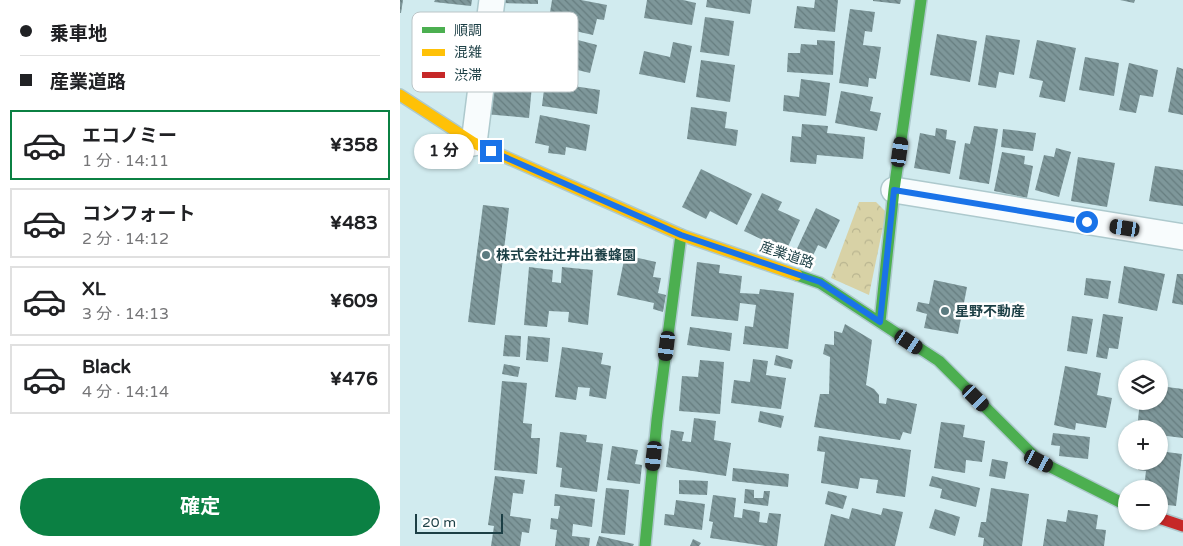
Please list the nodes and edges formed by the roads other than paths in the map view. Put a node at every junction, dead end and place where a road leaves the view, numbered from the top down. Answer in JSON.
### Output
{"nodes":[{"id":1,"x":921,"y":0,"type":"edge"},
{"id":2,"x":480,"y":92,"type":"edge"},
{"id":3,"x":400,"y":95,"type":"edge"},
{"id":4,"x":474,"y":143,"type":"junction"},
{"id":5,"x":894,"y":190,"type":"junction"},
{"id":6,"x":681,"y":235,"type":"junction"},
{"id":7,"x":1183,"y":237,"type":"edge"},
{"id":8,"x":880,"y":322,"type":"junction"},
{"id":9,"x":1118,"y":501,"type":"edge"},
{"id":10,"x":1168,"y":521,"type":"edge"},
{"id":11,"x":1183,"y":526,"type":"edge"},
{"id":12,"x":645,"y":546,"type":"edge"}],
"edges":[{"from":1,"to":5,"type":"street"},
{"from":2,"to":4,"type":"street"},
{"from":3,"to":4,"type":"street","name":"産業道路"},
{"from":4,"to":6,"type":"street","name":"産業道路"},
{"from":5,"to":7,"type":"street"},
{"from":5,"to":8,"type":"street"},
{"from":6,"to":8,"type":"street","name":"産業道路"},
{"from":6,"to":12,"type":"street"},
{"from":8,"to":9,"type":"street","name":"産業道路"},
{"from":10,"to":11,"type":"street"}]}
